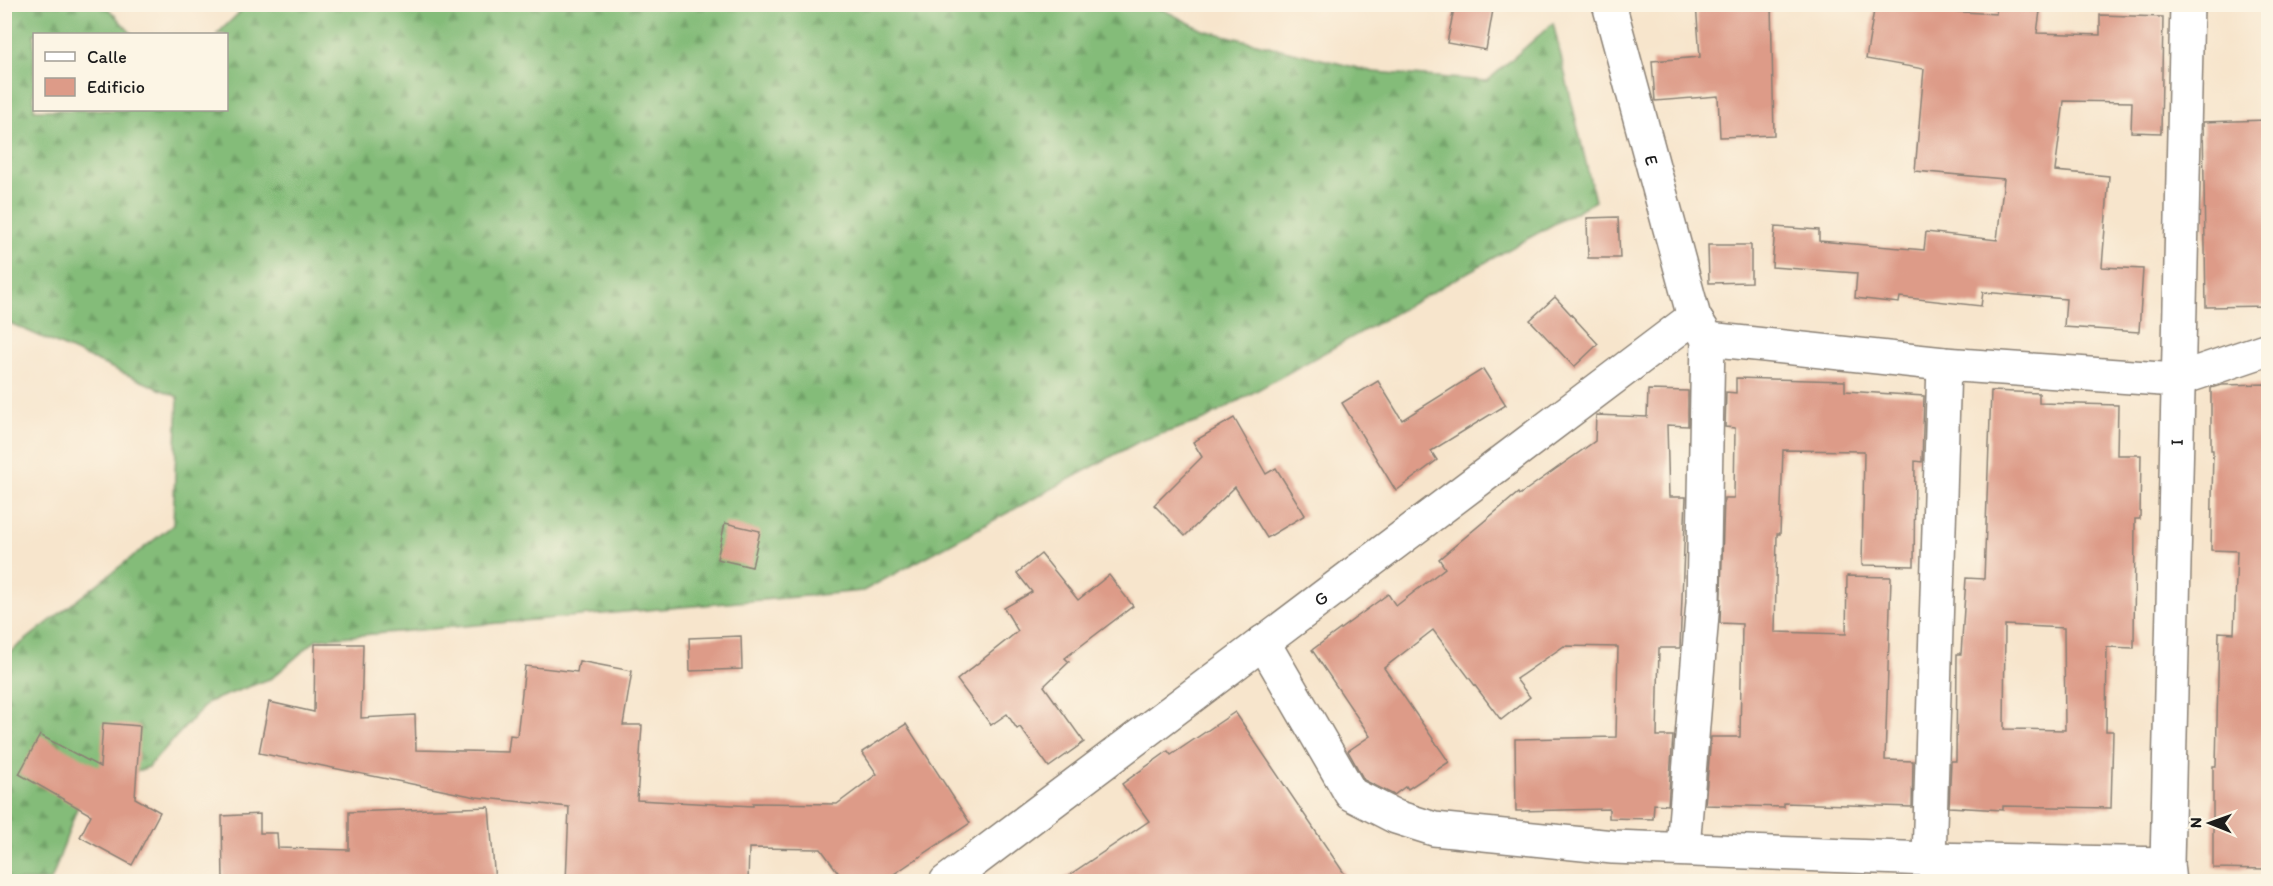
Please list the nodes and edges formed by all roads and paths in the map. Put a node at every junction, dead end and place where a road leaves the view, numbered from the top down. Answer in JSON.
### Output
{"nodes":[{"id":1,"x":1609,"y":4,"type":"edge"},
{"id":2,"x":2187,"y":4,"type":"edge"},
{"id":3,"x":1701,"y":328,"type":"junction"},
{"id":4,"x":2268,"y":349,"type":"edge"},
{"id":5,"x":1944,"y":364,"type":"junction"},
{"id":6,"x":2176,"y":380,"type":"junction"},
{"id":7,"x":1263,"y":642,"type":"junction"},
{"id":8,"x":1683,"y":848,"type":"junction"},
{"id":9,"x":1929,"y":859,"type":"junction"},
{"id":10,"x":2168,"y":873,"type":"edge"},
{"id":11,"x":946,"y":882,"type":"edge"}],
"edges":[{"from":1,"to":3,"type":"street","name":"E"},
{"from":2,"to":6,"type":"street","name":"I"},
{"from":3,"to":5,"type":"street"},
{"from":3,"to":7,"type":"street","name":"G"},
{"from":3,"to":8,"type":"street","name":"E"},
{"from":4,"to":6,"type":"street"},
{"from":5,"to":6,"type":"street"},
{"from":5,"to":9,"type":"street"},
{"from":6,"to":10,"type":"street","name":"I"},
{"from":7,"to":8,"type":"street"},
{"from":7,"to":11,"type":"street","name":"G"},
{"from":8,"to":9,"type":"street"},
{"from":9,"to":10,"type":"street"}]}
